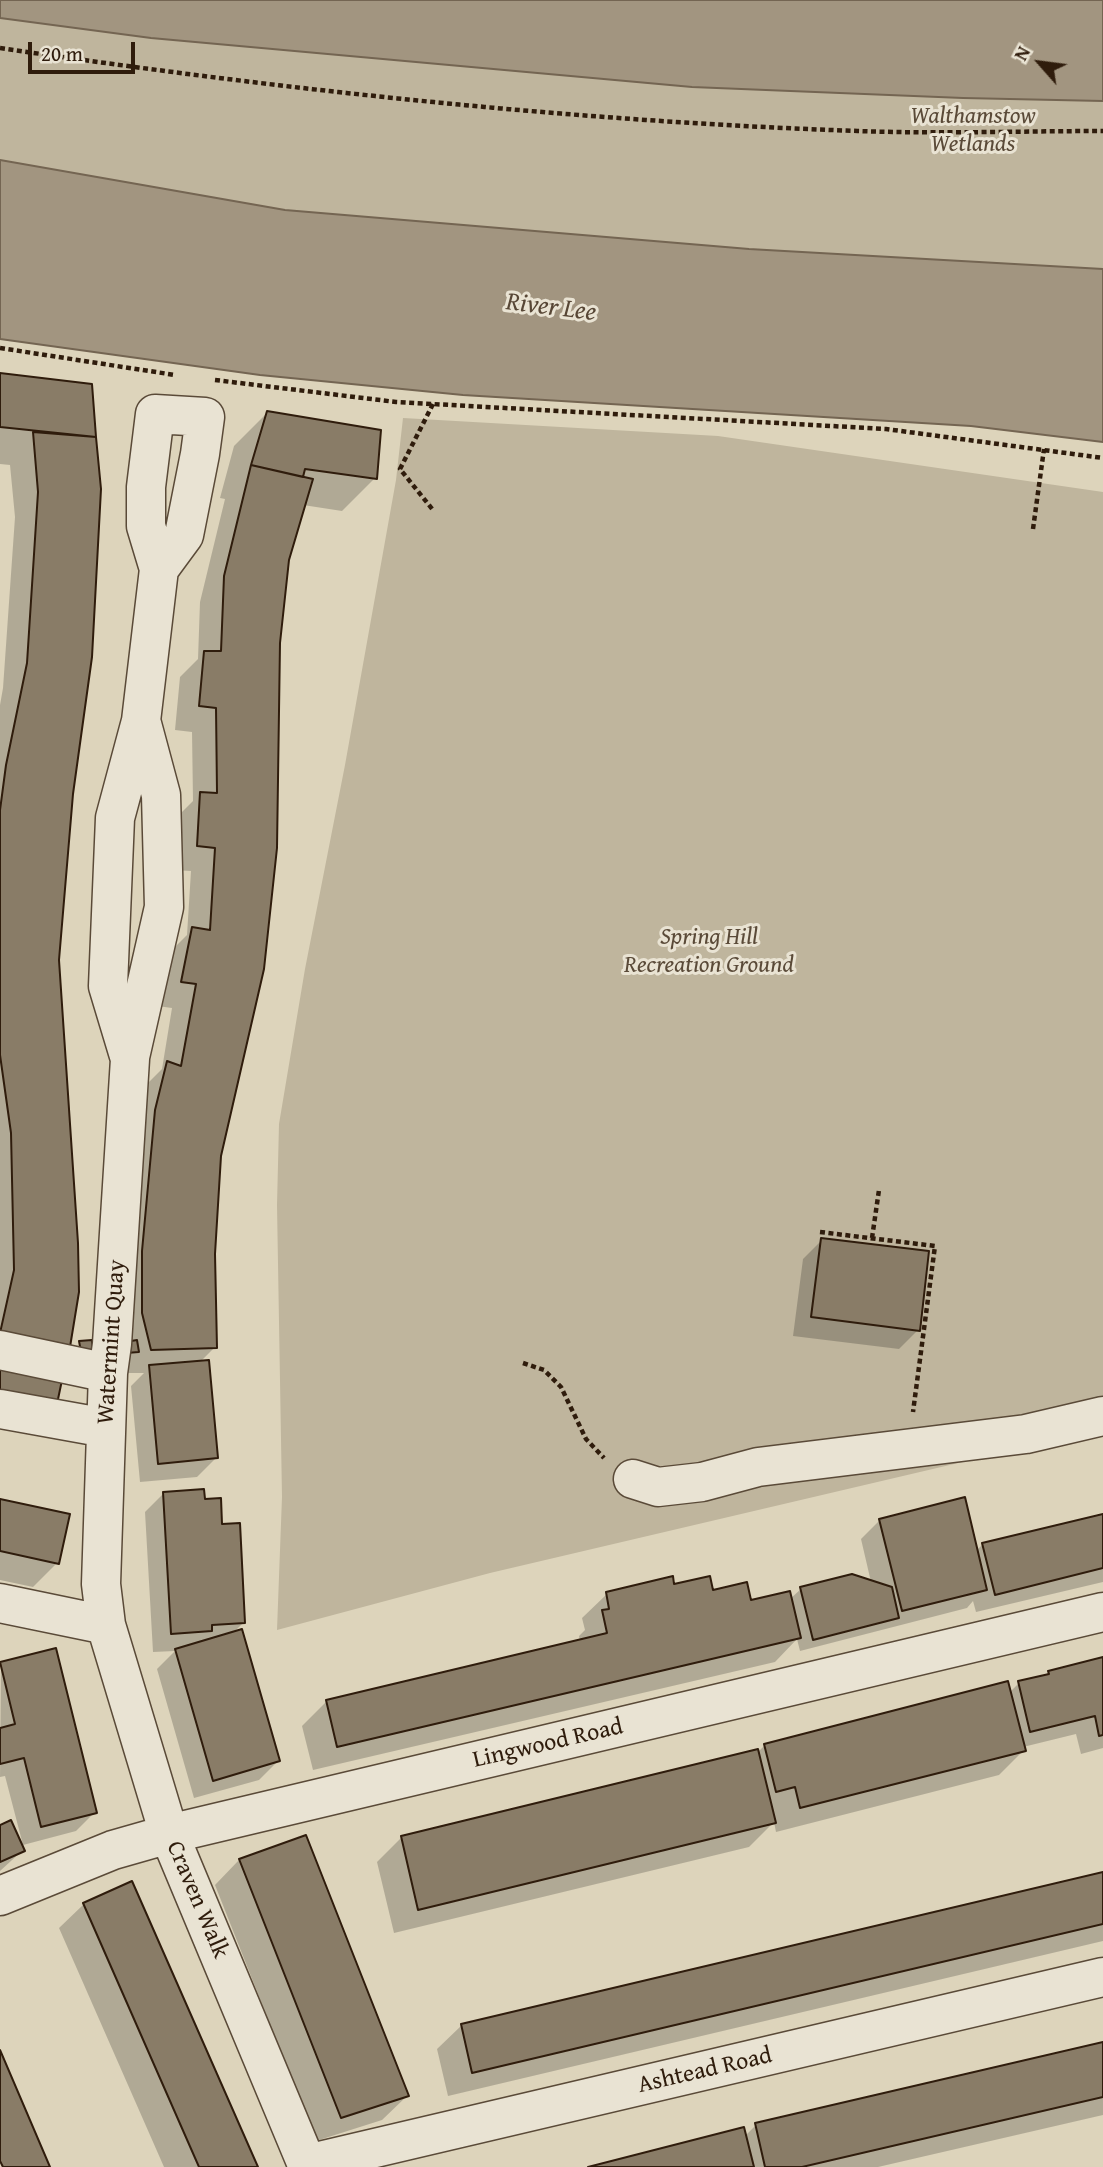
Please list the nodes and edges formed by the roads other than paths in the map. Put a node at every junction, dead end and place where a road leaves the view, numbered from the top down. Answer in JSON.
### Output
{"nodes":[{"id":1,"x":159,"y":569,"type":"dead end"},
{"id":2,"x":141,"y":721,"type":"junction"},
{"id":3,"x":130,"y":1059,"type":"junction"},
{"id":4,"x":0,"y":1350,"type":"edge"},
{"id":5,"x":108,"y":1373,"type":"junction"},
{"id":6,"x":0,"y":1409,"type":"edge"},
{"id":7,"x":1103,"y":1416,"type":"edge"},
{"id":8,"x":106,"y":1428,"type":"junction"},
{"id":9,"x":633,"y":1479,"type":"road end"},
{"id":10,"x":0,"y":1603,"type":"edge"},
{"id":11,"x":1103,"y":1612,"type":"edge"},
{"id":12,"x":106,"y":1625,"type":"junction"},
{"id":13,"x":169,"y":1834,"type":"junction"},
{"id":14,"x":0,"y":1896,"type":"edge"},
{"id":15,"x":1103,"y":1977,"type":"edge"},
{"id":16,"x":308,"y":2166,"type":"edge"}],
"edges":[{"from":1,"to":2,"type":"street","name":"Watermint Quay"},
{"from":2,"to":3,"type":"street","name":"Watermint Quay"},
{"from":2,"to":3,"type":"street","name":"Watermint Quay"},
{"from":3,"to":5,"type":"street","name":"Watermint Quay"},
{"from":4,"to":5,"type":"street"},
{"from":5,"to":8,"type":"street","name":"Watermint Quay"},
{"from":6,"to":8,"type":"street"},
{"from":7,"to":9,"type":"street"},
{"from":8,"to":12,"type":"street","name":"Watermint Quay"},
{"from":10,"to":12,"type":"street"},
{"from":11,"to":13,"type":"street","name":"Lingwood Road"},
{"from":12,"to":13,"type":"street","name":"Craven Walk"},
{"from":13,"to":14,"type":"street","name":"Lingwood Road"},
{"from":13,"to":16,"type":"street","name":"Craven Walk"},
{"from":15,"to":16,"type":"street","name":"Ashtead Road"}]}
